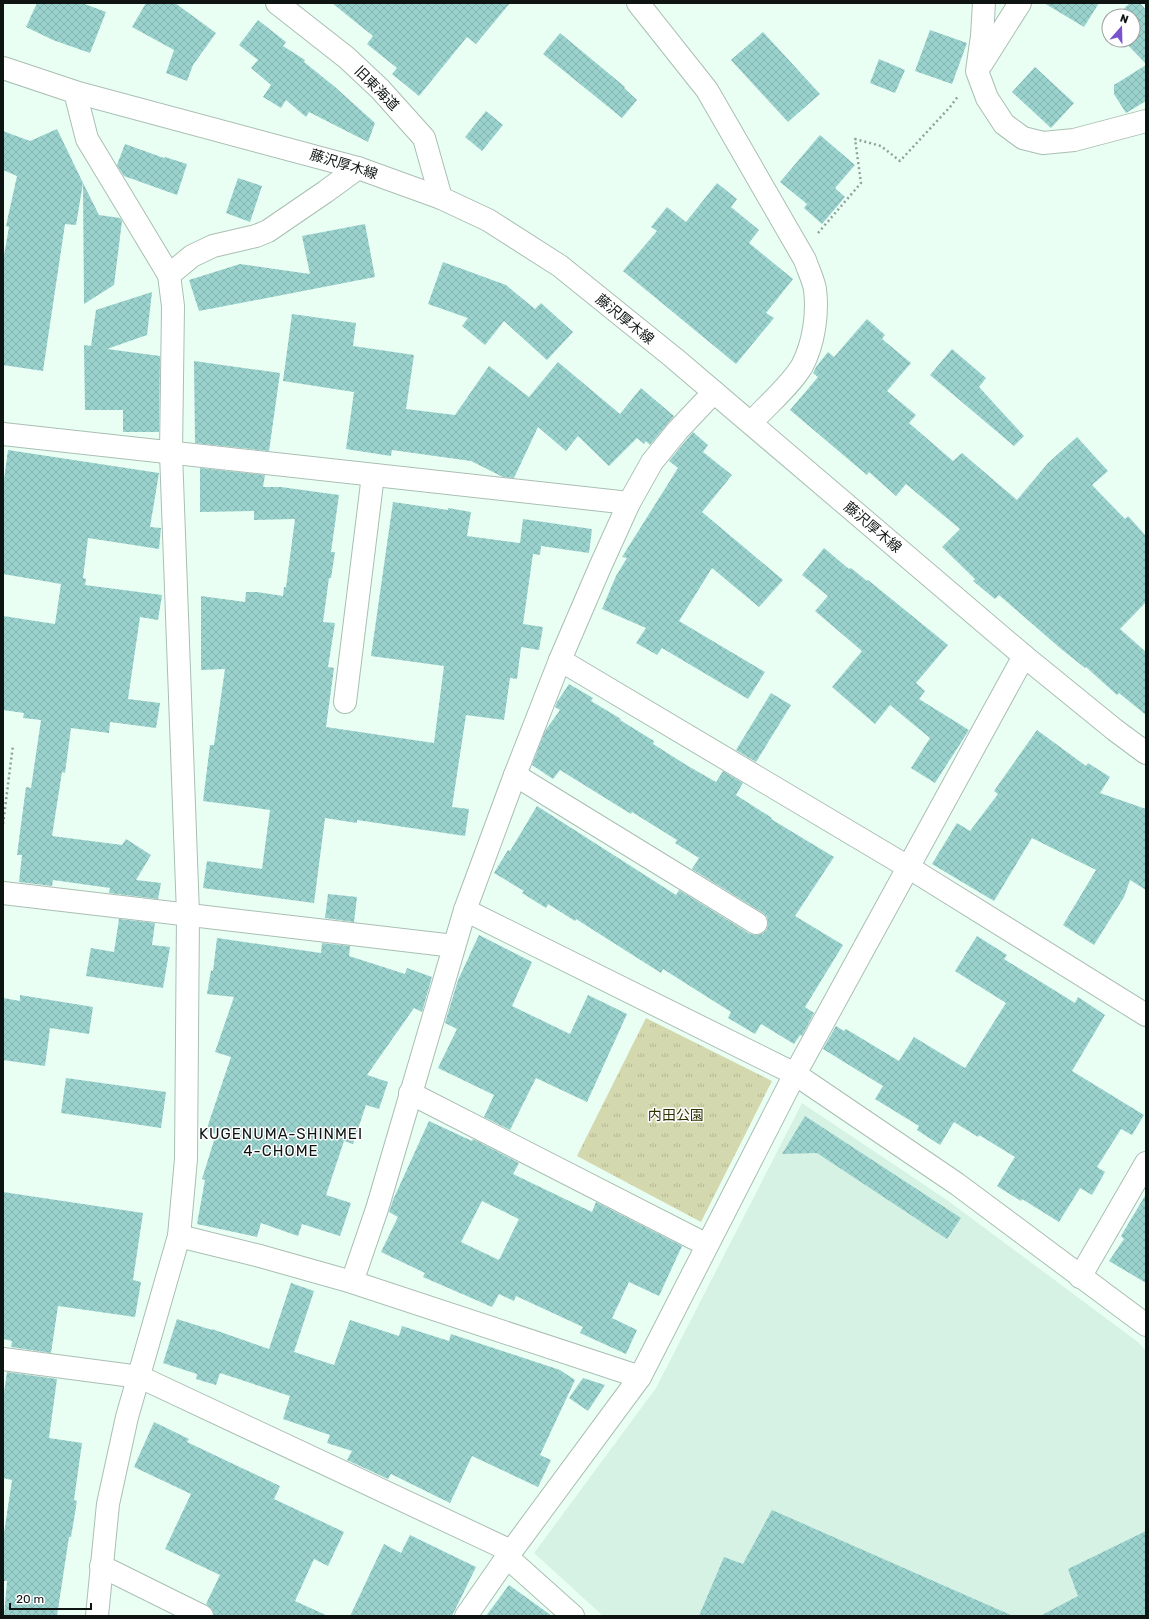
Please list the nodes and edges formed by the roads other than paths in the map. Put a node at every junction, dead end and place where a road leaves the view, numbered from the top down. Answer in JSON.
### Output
{"nodes":[{"id":1,"x":277,"y":3,"type":"edge"},
{"id":2,"x":638,"y":3,"type":"edge"},
{"id":3,"x":984,"y":3,"type":"edge"},
{"id":4,"x":1020,"y":3,"type":"edge"},
{"id":5,"x":3,"y":68,"type":"edge"},
{"id":6,"x":977,"y":71,"type":"junction"},
{"id":7,"x":75,"y":92,"type":"junction"},
{"id":8,"x":1146,"y":121,"type":"edge"},
{"id":9,"x":358,"y":168,"type":"junction"},
{"id":10,"x":441,"y":198,"type":"junction"},
{"id":11,"x":169,"y":275,"type":"junction"},
{"id":12,"x":714,"y":392,"type":"junction"},
{"id":13,"x":751,"y":423,"type":"junction"},
{"id":14,"x":3,"y":434,"type":"edge"},
{"id":15,"x":171,"y":453,"type":"junction"},
{"id":16,"x":373,"y":475,"type":"junction"},
{"id":17,"x":629,"y":504,"type":"junction"},
{"id":18,"x":1024,"y":656,"type":"junction"},
{"id":19,"x":560,"y":660,"type":"junction"},
{"id":20,"x":345,"y":702,"type":"dead end"},
{"id":21,"x":1146,"y":753,"type":"edge"},
{"id":22,"x":515,"y":775,"type":"junction"},
{"id":23,"x":908,"y":867,"type":"junction"},
{"id":24,"x":3,"y":892,"type":"edge"},
{"id":25,"x":465,"y":910,"type":"junction"},
{"id":26,"x":188,"y":914,"type":"junction"},
{"id":27,"x":756,"y":923,"type":"dead end"},
{"id":28,"x":454,"y":946,"type":"junction"},
{"id":29,"x":1146,"y":1016,"type":"edge"},
{"id":30,"x":795,"y":1074,"type":"junction"},
{"id":31,"x":410,"y":1093,"type":"junction"},
{"id":32,"x":1146,"y":1163,"type":"edge"},
{"id":33,"x":179,"y":1236,"type":"junction"},
{"id":34,"x":707,"y":1245,"type":"junction"},
{"id":35,"x":1080,"y":1276,"type":"junction"},
{"id":36,"x":352,"y":1282,"type":"junction"},
{"id":37,"x":1146,"y":1325,"type":"edge"},
{"id":38,"x":3,"y":1359,"type":"edge"},
{"id":39,"x":140,"y":1377,"type":"junction"},
{"id":40,"x":640,"y":1377,"type":"junction"},
{"id":41,"x":509,"y":1554,"type":"junction"},
{"id":42,"x":101,"y":1566,"type":"junction"},
{"id":43,"x":97,"y":1616,"type":"edge"},
{"id":44,"x":202,"y":1616,"type":"edge"},
{"id":45,"x":466,"y":1616,"type":"edge"},
{"id":46,"x":573,"y":1616,"type":"edge"}],
"edges":[{"from":1,"to":10,"type":"street","name":"旧東海道"},
{"from":2,"to":13,"type":"street"},
{"from":3,"to":6,"type":"street"},
{"from":4,"to":6,"type":"street"},
{"from":5,"to":7,"type":"street","name":"藤沢厚木線"},
{"from":6,"to":8,"type":"street"},
{"from":7,"to":9,"type":"street","name":"藤沢厚木線"},
{"from":7,"to":11,"type":"street"},
{"from":9,"to":10,"type":"street","name":"藤沢厚木線"},
{"from":9,"to":11,"type":"street"},
{"from":10,"to":12,"type":"street","name":"藤沢厚木線"},
{"from":11,"to":15,"type":"street"},
{"from":12,"to":13,"type":"street","name":"藤沢厚木線"},
{"from":12,"to":17,"type":"street"},
{"from":13,"to":18,"type":"street","name":"藤沢厚木線"},
{"from":14,"to":15,"type":"street"},
{"from":15,"to":16,"type":"street"},
{"from":15,"to":26,"type":"street"},
{"from":16,"to":17,"type":"street"},
{"from":16,"to":20,"type":"street"},
{"from":17,"to":19,"type":"street"},
{"from":18,"to":21,"type":"street","name":"藤沢厚木線"},
{"from":18,"to":23,"type":"street"},
{"from":19,"to":22,"type":"street"},
{"from":19,"to":23,"type":"street"},
{"from":22,"to":25,"type":"street"},
{"from":22,"to":27,"type":"street"},
{"from":23,"to":29,"type":"street"},
{"from":23,"to":30,"type":"street"},
{"from":24,"to":26,"type":"street"},
{"from":25,"to":28,"type":"street"},
{"from":25,"to":30,"type":"street"},
{"from":26,"to":28,"type":"street"},
{"from":26,"to":33,"type":"street"},
{"from":28,"to":31,"type":"street"},
{"from":30,"to":34,"type":"street"},
{"from":30,"to":35,"type":"street"},
{"from":31,"to":34,"type":"street"},
{"from":31,"to":36,"type":"street"},
{"from":32,"to":35,"type":"street"},
{"from":33,"to":36,"type":"street"},
{"from":33,"to":39,"type":"street"},
{"from":34,"to":40,"type":"street"},
{"from":35,"to":37,"type":"street"},
{"from":36,"to":40,"type":"street"},
{"from":38,"to":39,"type":"street"},
{"from":39,"to":41,"type":"street"},
{"from":39,"to":42,"type":"street"},
{"from":40,"to":41,"type":"street"},
{"from":41,"to":45,"type":"street"},
{"from":41,"to":46,"type":"street"},
{"from":42,"to":43,"type":"street"},
{"from":42,"to":44,"type":"street"}]}
